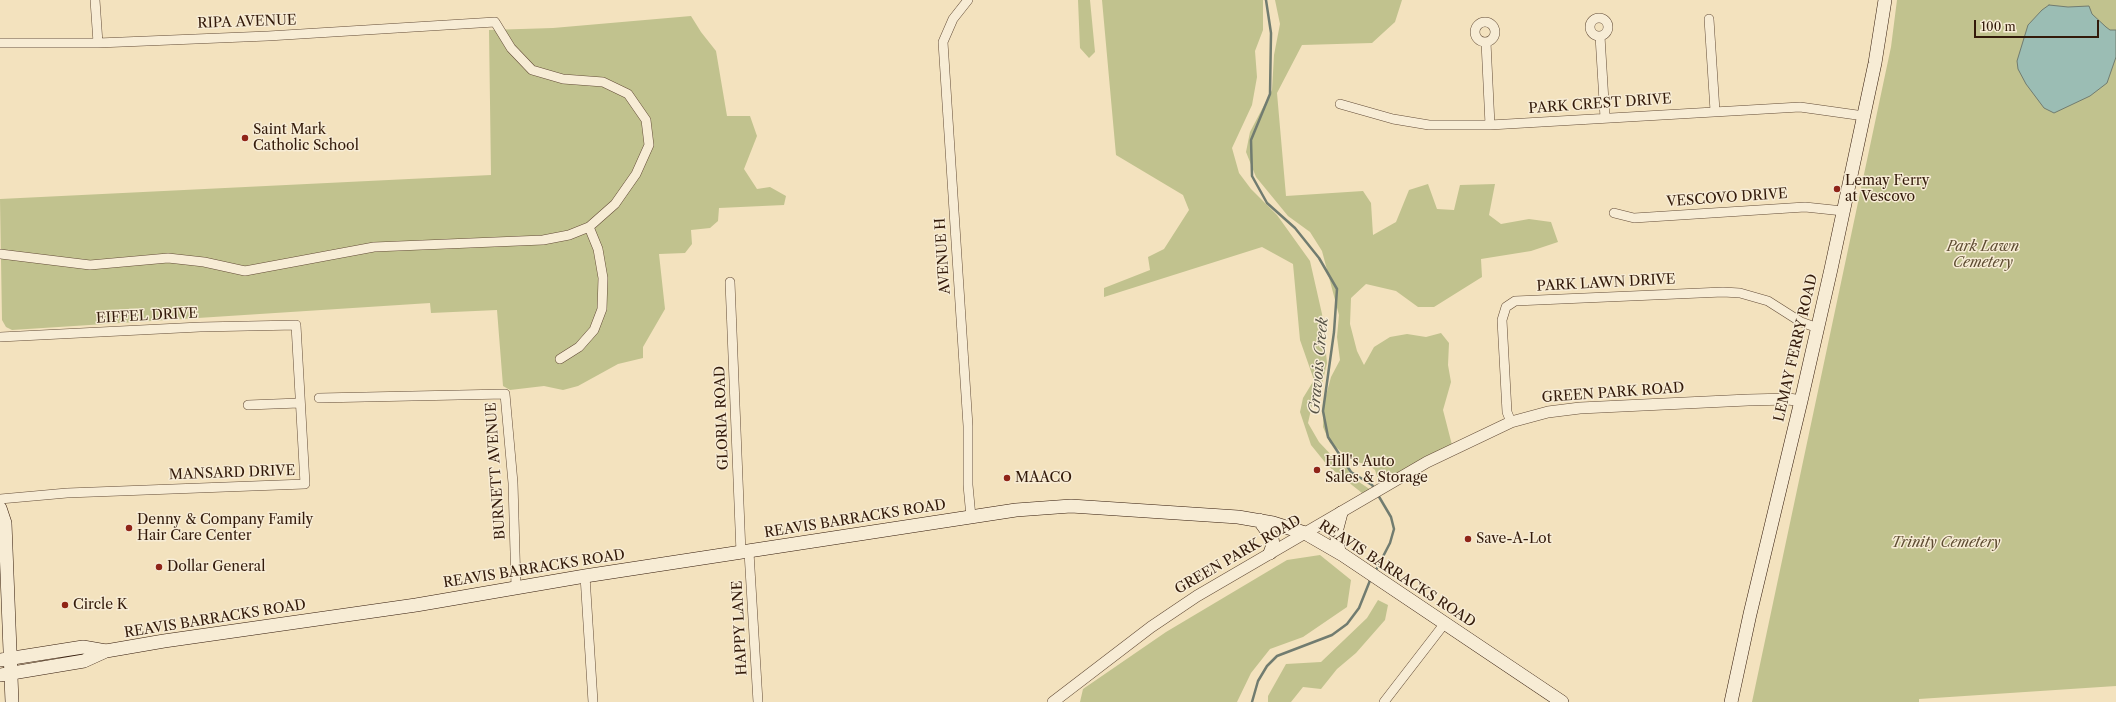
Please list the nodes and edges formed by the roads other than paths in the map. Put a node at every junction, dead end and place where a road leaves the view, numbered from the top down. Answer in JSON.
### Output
{"nodes":[{"id":1,"x":95,"y":0,"type":"edge"},
{"id":2,"x":968,"y":0,"type":"edge"},
{"id":3,"x":1885,"y":0,"type":"edge"},
{"id":4,"x":1709,"y":19,"type":"dead end"},
{"id":5,"x":1600,"y":36,"type":"dead end"},
{"id":6,"x":1486,"y":42,"type":"dead end"},
{"id":7,"x":0,"y":43,"type":"edge"},
{"id":8,"x":98,"y":44,"type":"junction"},
{"id":9,"x":1340,"y":104,"type":"dead end"},
{"id":10,"x":1715,"y":111,"type":"junction"},
{"id":11,"x":1864,"y":116,"type":"junction"},
{"id":12,"x":1605,"y":118,"type":"junction"},
{"id":13,"x":1490,"y":125,"type":"junction"},
{"id":14,"x":1843,"y":211,"type":"junction"},
{"id":15,"x":1614,"y":213,"type":"dead end"},
{"id":16,"x":588,"y":227,"type":"junction"},
{"id":17,"x":0,"y":254,"type":"edge"},
{"id":18,"x":730,"y":282,"type":"dead end"},
{"id":19,"x":296,"y":325,"type":"joint"},
{"id":20,"x":1818,"y":328,"type":"junction"},
{"id":21,"x":0,"y":337,"type":"edge"},
{"id":22,"x":560,"y":359,"type":"dead end"},
{"id":23,"x":319,"y":398,"type":"dead end"},
{"id":24,"x":1801,"y":401,"type":"junction"},
{"id":25,"x":299,"y":403,"type":"junction"},
{"id":26,"x":248,"y":405,"type":"dead end"},
{"id":27,"x":1511,"y":422,"type":"junction"},
{"id":28,"x":0,"y":499,"type":"edge"},
{"id":29,"x":0,"y":508,"type":"edge"},
{"id":30,"x":1341,"y":513,"type":"junction"},
{"id":31,"x":971,"y":517,"type":"junction"},
{"id":32,"x":1259,"y":520,"type":"junction"},
{"id":33,"x":1305,"y":533,"type":"junction"},
{"id":34,"x":745,"y":552,"type":"junction"},
{"id":35,"x":1270,"y":553,"type":"junction"},
{"id":36,"x":1341,"y":554,"type":"junction"},
{"id":37,"x":585,"y":576,"type":"junction"},
{"id":38,"x":516,"y":587,"type":"junction"},
{"id":39,"x":1444,"y":624,"type":"junction"},
{"id":40,"x":106,"y":651,"type":"junction"},
{"id":41,"x":5,"y":659,"type":"edge"},
{"id":42,"x":5,"y":674,"type":"edge"},
{"id":43,"x":12,"y":702,"type":"edge"},
{"id":44,"x":594,"y":702,"type":"edge"},
{"id":45,"x":758,"y":702,"type":"edge"},
{"id":46,"x":1053,"y":702,"type":"edge"},
{"id":47,"x":1384,"y":702,"type":"edge"},
{"id":48,"x":1562,"y":702,"type":"edge"},
{"id":49,"x":1732,"y":702,"type":"edge"}],
"edges":[{"from":1,"to":8,"type":"street"},
{"from":2,"to":31,"type":"street","name":"AVENUE H"},
{"from":3,"to":11,"type":"main road","name":"LEMAY FERRY ROAD"},
{"from":4,"to":10,"type":"street"},
{"from":5,"to":12,"type":"street"},
{"from":6,"to":13,"type":"street"},
{"from":7,"to":8,"type":"street","name":"RIPA AVENUE"},
{"from":8,"to":16,"type":"street","name":"RIPA AVENUE"},
{"from":9,"to":13,"type":"street","name":"PARK CREST DRIVE"},
{"from":10,"to":11,"type":"street","name":"PARK CREST DRIVE"},
{"from":10,"to":12,"type":"street","name":"PARK CREST DRIVE"},
{"from":11,"to":14,"type":"main road","name":"LEMAY FERRY ROAD"},
{"from":12,"to":13,"type":"street","name":"PARK CREST DRIVE"},
{"from":14,"to":15,"type":"street","name":"VESCOVO DRIVE"},
{"from":14,"to":20,"type":"main road","name":"LEMAY FERRY ROAD"},
{"from":16,"to":17,"type":"street"},
{"from":16,"to":22,"type":"street"},
{"from":18,"to":34,"type":"street","name":"GLORIA ROAD"},
{"from":19,"to":21,"type":"street","name":"EIFFEL DRIVE"},
{"from":19,"to":25,"type":"street","name":"MANSARD DRIVE"},
{"from":20,"to":24,"type":"main road","name":"LEMAY FERRY ROAD"},
{"from":20,"to":27,"type":"street","name":"PARK LAWN DRIVE"},
{"from":23,"to":38,"type":"street","name":"BURNETT AVENUE"},
{"from":24,"to":27,"type":"street","name":"GREEN PARK ROAD"},
{"from":24,"to":49,"type":"main road","name":"LEMAY FERRY ROAD"},
{"from":25,"to":26,"type":"street"},
{"from":25,"to":28,"type":"street","name":"MANSARD DRIVE"},
{"from":27,"to":30,"type":"street","name":"GREEN PARK ROAD"},
{"from":29,"to":41,"type":"main road"},
{"from":30,"to":33,"type":"street","name":"GREEN PARK ROAD"},
{"from":30,"to":36,"type":"main road"},
{"from":31,"to":32,"type":"main road","name":"REAVIS BARRACKS ROAD"},
{"from":31,"to":34,"type":"main road","name":"REAVIS BARRACKS ROAD"},
{"from":32,"to":33,"type":"main road","name":"REAVIS BARRACKS ROAD"},
{"from":32,"to":35,"type":"main road"},
{"from":33,"to":35,"type":"street","name":"GREEN PARK ROAD"},
{"from":33,"to":36,"type":"main road","name":"REAVIS BARRACKS ROAD"},
{"from":34,"to":37,"type":"main road","name":"REAVIS BARRACKS ROAD"},
{"from":34,"to":45,"type":"street","name":"HAPPY LANE"},
{"from":35,"to":46,"type":"street","name":"GREEN PARK ROAD"},
{"from":36,"to":39,"type":"main road","name":"REAVIS BARRACKS ROAD"},
{"from":37,"to":38,"type":"main road","name":"REAVIS BARRACKS ROAD"},
{"from":37,"to":44,"type":"street"},
{"from":38,"to":40,"type":"main road","name":"REAVIS BARRACKS ROAD"},
{"from":39,"to":47,"type":"street"},
{"from":39,"to":48,"type":"main road","name":"REAVIS BARRACKS ROAD"},
{"from":40,"to":41,"type":"main road","name":"REAVIS BARRACKS ROAD"},
{"from":40,"to":42,"type":"main road","name":"REAVIS BARRACKS ROAD"},
{"from":41,"to":42,"type":"main road"},
{"from":42,"to":43,"type":"main road"}]}
